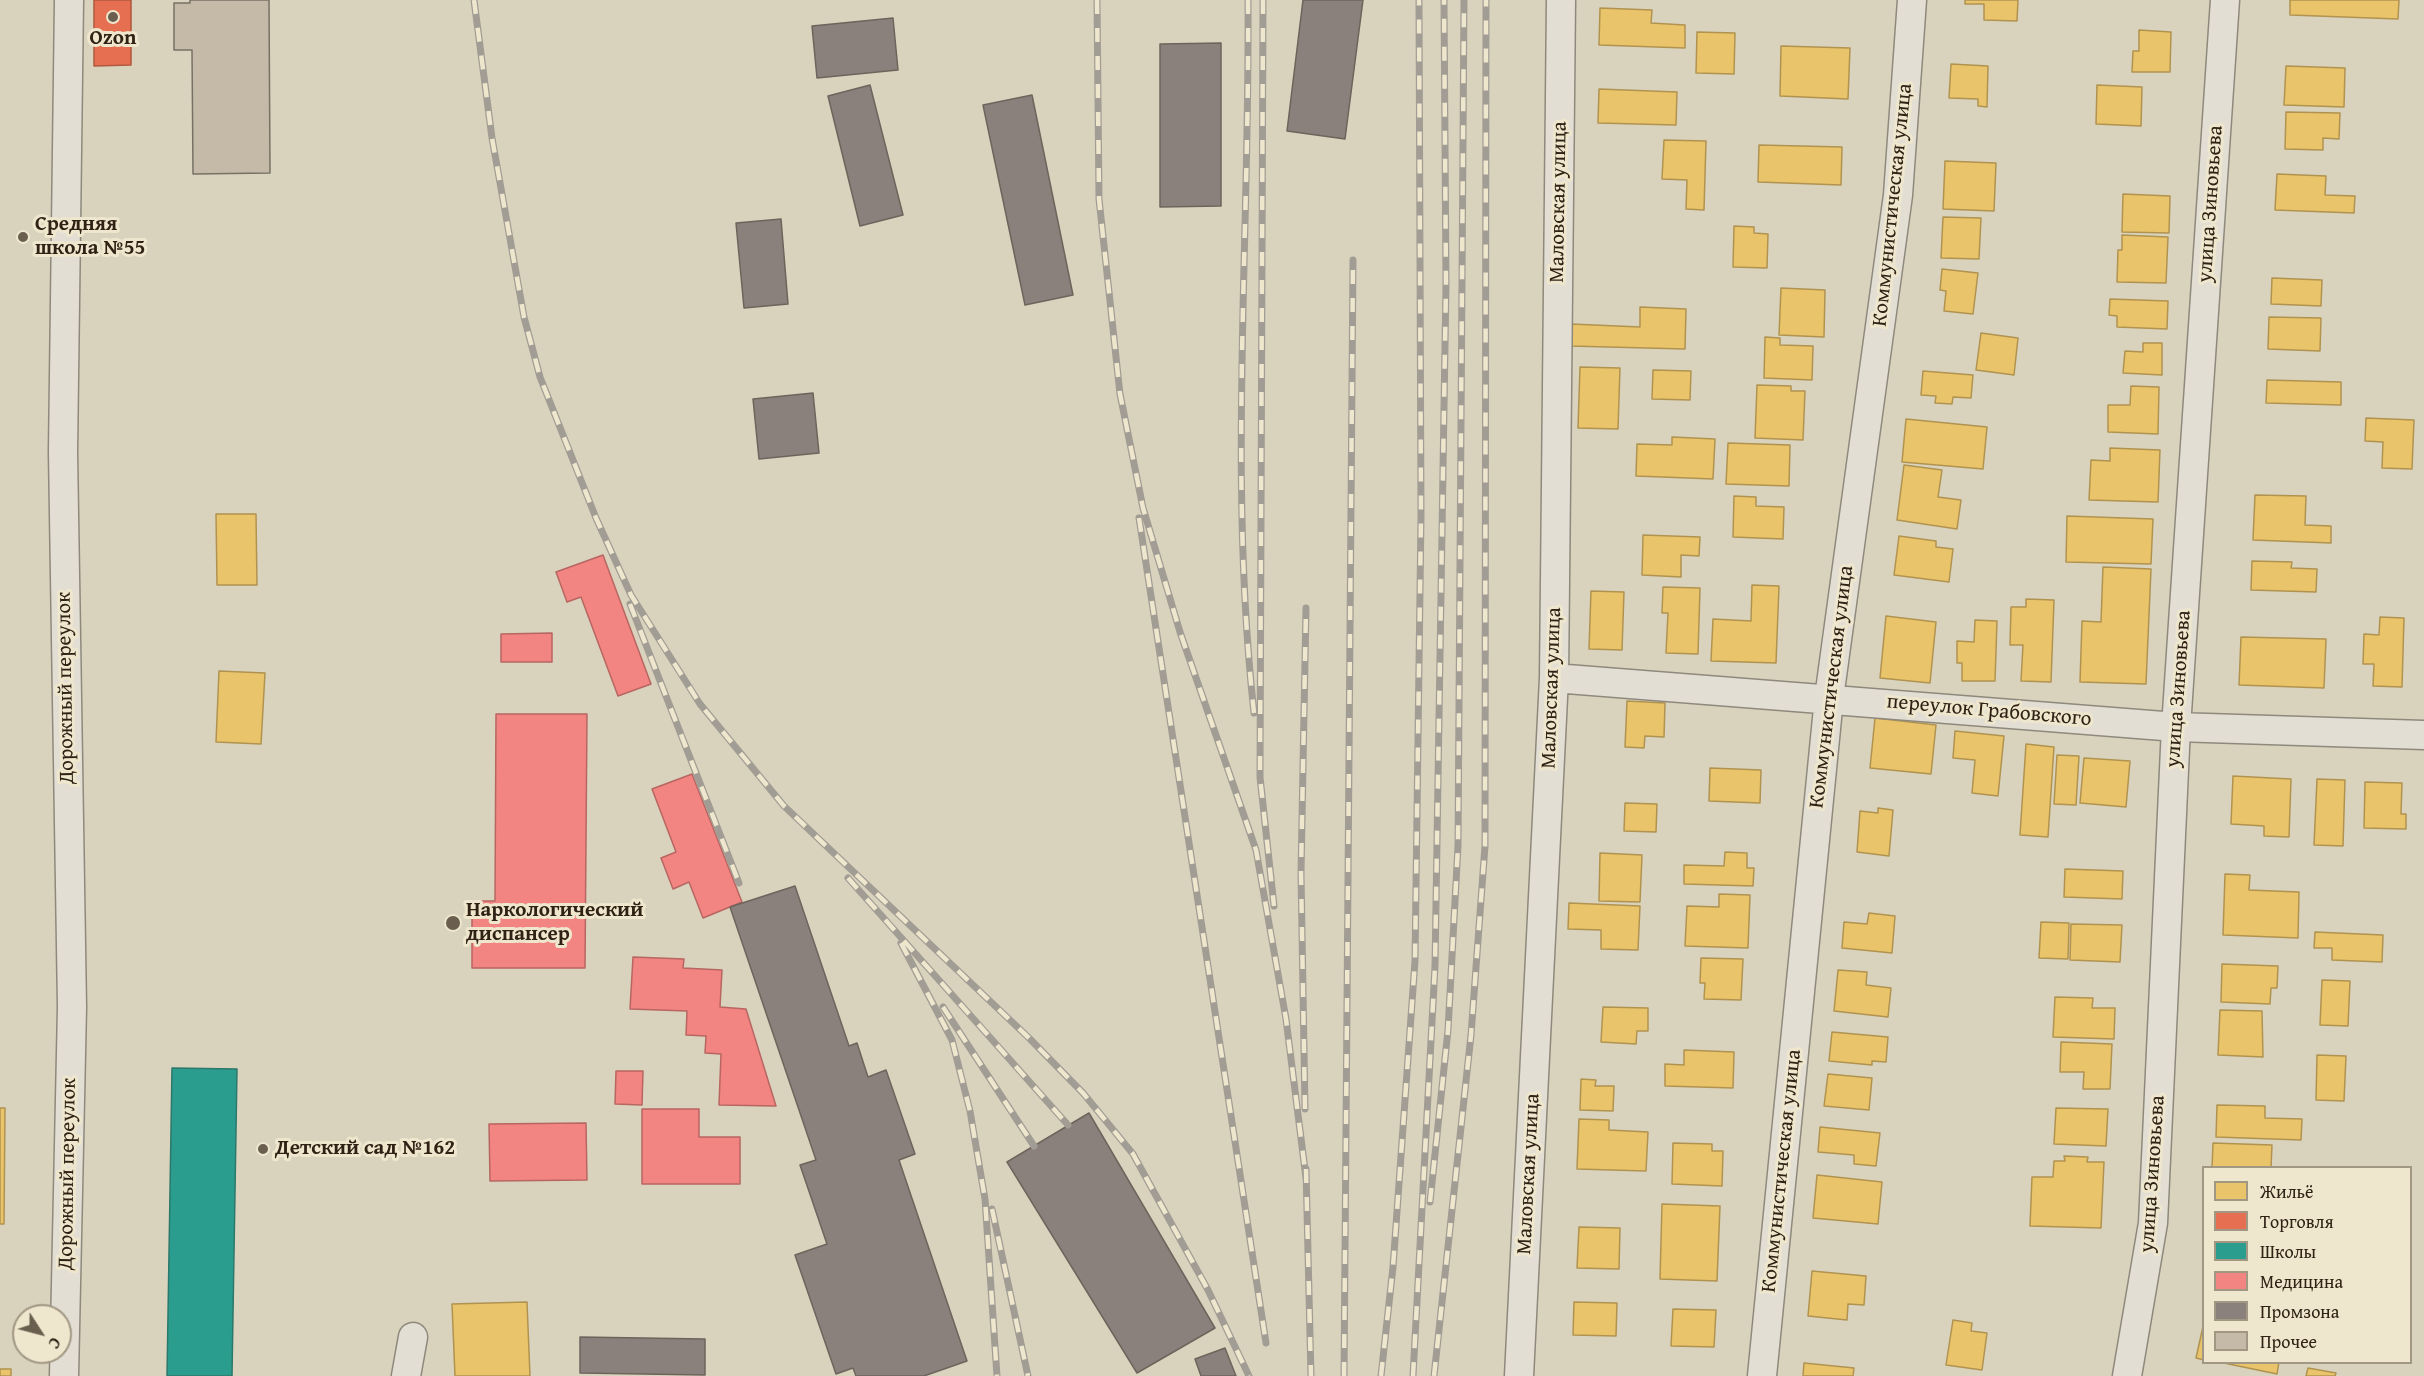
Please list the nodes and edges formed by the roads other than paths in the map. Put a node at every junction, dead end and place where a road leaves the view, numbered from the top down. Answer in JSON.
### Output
{"nodes":[{"id":1,"x":69,"y":0,"type":"edge"},
{"id":2,"x":1561,"y":0,"type":"edge"},
{"id":3,"x":1912,"y":0,"type":"edge"},
{"id":4,"x":2225,"y":0,"type":"edge"},
{"id":5,"x":1554,"y":678,"type":"junction"},
{"id":6,"x":1829,"y":698,"type":"junction"},
{"id":7,"x":2176,"y":727,"type":"junction"},
{"id":8,"x":2424,"y":735,"type":"edge"},
{"id":9,"x":413,"y":1337,"type":"dead end"},
{"id":10,"x":64,"y":1376,"type":"edge"},
{"id":11,"x":406,"y":1376,"type":"edge"},
{"id":12,"x":1519,"y":1376,"type":"edge"},
{"id":13,"x":1762,"y":1376,"type":"edge"},
{"id":14,"x":2127,"y":1376,"type":"edge"}],
"edges":[{"from":1,"to":10,"type":"street","name":"Дорожный переулок"},
{"from":2,"to":5,"type":"street","name":"Маловская улица"},
{"from":3,"to":6,"type":"street","name":"Коммунистическая улица"},
{"from":4,"to":7,"type":"street","name":"улица Зиновьева"},
{"from":5,"to":6,"type":"street","name":"переулок Грабовского"},
{"from":5,"to":12,"type":"street","name":"Маловская улица"},
{"from":6,"to":7,"type":"street","name":"переулок Грабовского"},
{"from":6,"to":13,"type":"street","name":"Коммунистическая улица"},
{"from":7,"to":8,"type":"street","name":"переулок Грабовского"},
{"from":7,"to":14,"type":"street","name":"улица Зиновьева"},
{"from":9,"to":11,"type":"street"}]}
